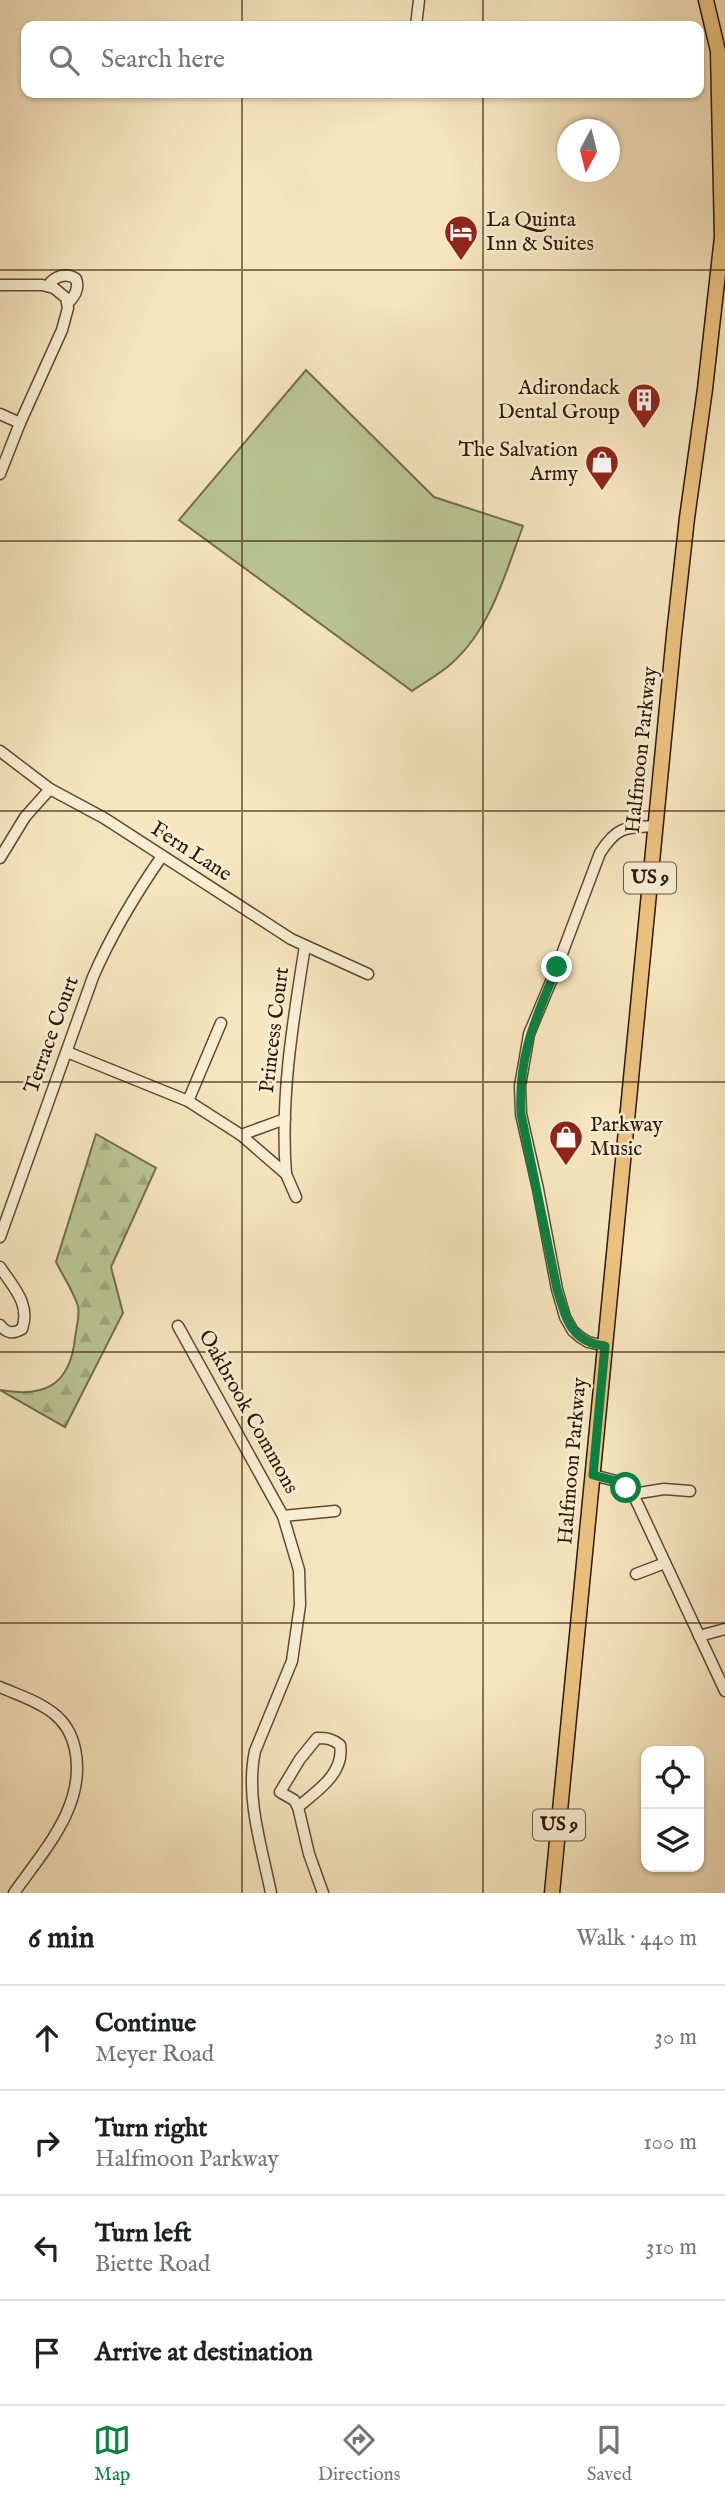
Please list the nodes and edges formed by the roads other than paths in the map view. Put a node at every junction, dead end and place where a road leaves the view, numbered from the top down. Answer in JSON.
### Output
{"nodes":[{"id":1,"x":419,"y":0,"type":"edge"},
{"id":2,"x":706,"y":0,"type":"edge"},
{"id":3,"x":417,"y":21,"type":"edge"},
{"id":4,"x":0,"y":285,"type":"edge"},
{"id":5,"x":48,"y":286,"type":"junction"},
{"id":6,"x":68,"y":303,"type":"junction"},
{"id":7,"x":0,"y":414,"type":"edge"},
{"id":8,"x":20,"y":423,"type":"junction"},
{"id":9,"x":0,"y":474,"type":"edge"},
{"id":10,"x":0,"y":751,"type":"edge"},
{"id":11,"x":50,"y":789,"type":"junction"},
{"id":12,"x":656,"y":826,"type":"junction"},
{"id":13,"x":162,"y":856,"type":"junction"},
{"id":14,"x":0,"y":859,"type":"edge"},
{"id":15,"x":305,"y":946,"type":"junction"},
{"id":16,"x":368,"y":974,"type":"dead end"},
{"id":17,"x":221,"y":1023,"type":"dead end"},
{"id":18,"x":66,"y":1052,"type":"junction"},
{"id":19,"x":188,"y":1101,"type":"junction"},
{"id":20,"x":285,"y":1119,"type":"junction"},
{"id":21,"x":241,"y":1135,"type":"junction"},
{"id":22,"x":286,"y":1174,"type":"junction"},
{"id":23,"x":296,"y":1197,"type":"dead end"},
{"id":24,"x":0,"y":1237,"type":"edge"},
{"id":25,"x":0,"y":1267,"type":"edge"},
{"id":26,"x":0,"y":1325,"type":"edge"},
{"id":27,"x":178,"y":1326,"type":"dead end"},
{"id":28,"x":605,"y":1346,"type":"junction"},
{"id":29,"x":593,"y":1475,"type":"junction"},
{"id":30,"x":690,"y":1491,"type":"dead end"},
{"id":31,"x":633,"y":1494,"type":"junction"},
{"id":32,"x":335,"y":1511,"type":"dead end"},
{"id":33,"x":283,"y":1516,"type":"junction"},
{"id":34,"x":665,"y":1563,"type":"junction"},
{"id":35,"x":636,"y":1574,"type":"dead end"},
{"id":36,"x":725,"y":1629,"type":"edge"},
{"id":37,"x":699,"y":1636,"type":"junction"},
{"id":38,"x":0,"y":1687,"type":"edge"},
{"id":39,"x":725,"y":1691,"type":"edge"},
{"id":40,"x":298,"y":1807,"type":"junction"},
{"id":41,"x":14,"y":1893,"type":"edge"},
{"id":42,"x":271,"y":1893,"type":"edge"},
{"id":43,"x":323,"y":1893,"type":"edge"},
{"id":44,"x":552,"y":1893,"type":"edge"}],
"edges":[{"from":1,"to":3,"type":"street"},
{"from":2,"to":12,"type":"main road","name":"Halfmoon Parkway","number":"US 9"},
{"from":4,"to":5,"type":"street"},
{"from":5,"to":6,"type":"street"},
{"from":5,"to":6,"type":"street"},
{"from":6,"to":8,"type":"street"},
{"from":7,"to":8,"type":"street"},
{"from":8,"to":9,"type":"street"},
{"from":10,"to":11,"type":"street","name":"Fern Lane"},
{"from":11,"to":13,"type":"street","name":"Fern Lane"},
{"from":11,"to":14,"type":"street"},
{"from":12,"to":28,"type":"main road","name":"Halfmoon Parkway","number":"US 9"},
{"from":12,"to":28,"type":"street"},
{"from":13,"to":15,"type":"street","name":"Fern Lane"},
{"from":13,"to":18,"type":"street","name":"Terrace Court"},
{"from":15,"to":16,"type":"street","name":"Fern Lane"},
{"from":15,"to":20,"type":"street","name":"Princess Court"},
{"from":17,"to":19,"type":"street"},
{"from":18,"to":19,"type":"street","name":"Princess Court"},
{"from":18,"to":24,"type":"street","name":"Terrace Court"},
{"from":19,"to":21,"type":"street","name":"Princess Court"},
{"from":20,"to":21,"type":"street","name":"Princess Court"},
{"from":20,"to":22,"type":"street","name":"Princess Court"},
{"from":21,"to":22,"type":"street","name":"Princess Court"},
{"from":22,"to":23,"type":"street","name":"Princess Court"},
{"from":25,"to":26,"type":"street"},
{"from":27,"to":33,"type":"street","name":"Oakbrook Commons"},
{"from":28,"to":29,"type":"main road","name":"Halfmoon Parkway","number":"US 9"},
{"from":29,"to":31,"type":"street"},
{"from":29,"to":44,"type":"main road","name":"Halfmoon Parkway","number":"US 9"},
{"from":30,"to":31,"type":"street"},
{"from":31,"to":34,"type":"street"},
{"from":32,"to":33,"type":"street","name":"Oakbrook Commons"},
{"from":33,"to":42,"type":"street","name":"Oakbrook Commons"},
{"from":34,"to":35,"type":"street"},
{"from":34,"to":37,"type":"street"},
{"from":36,"to":37,"type":"street"},
{"from":37,"to":39,"type":"street"},
{"from":38,"to":41,"type":"street"},
{"from":40,"to":40,"type":"street"},
{"from":40,"to":43,"type":"street"}]}
